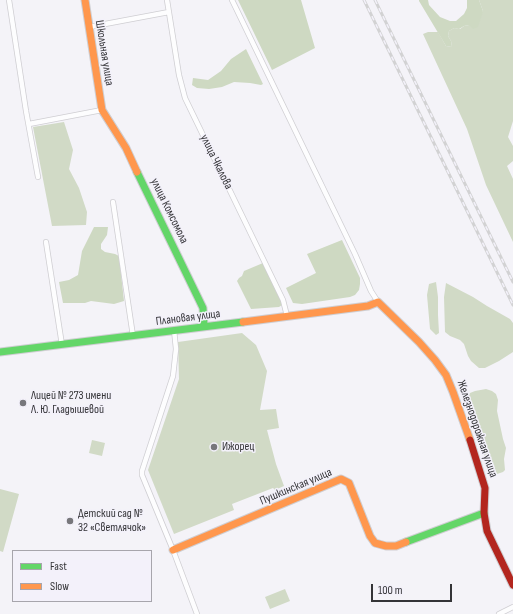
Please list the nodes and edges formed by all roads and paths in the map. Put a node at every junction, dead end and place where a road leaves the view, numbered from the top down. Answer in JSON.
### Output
{"nodes":[{"id":1,"x":9,"y":0,"type":"edge"},
{"id":2,"x":85,"y":0,"type":"edge"},
{"id":3,"x":167,"y":0,"type":"edge"},
{"id":4,"x":232,"y":0,"type":"edge"},
{"id":5,"x":169,"y":12,"type":"junction"},
{"id":6,"x":89,"y":27,"type":"junction"},
{"id":7,"x":102,"y":110,"type":"junction"},
{"id":8,"x":28,"y":124,"type":"junction"},
{"id":9,"x":38,"y":177,"type":"dead end"},
{"id":10,"x":114,"y":202,"type":"dead end"},
{"id":11,"x":46,"y":242,"type":"dead end"},
{"id":12,"x":378,"y":302,"type":"junction"},
{"id":13,"x":287,"y":316,"type":"junction"},
{"id":14,"x":204,"y":326,"type":"junction"},
{"id":15,"x":174,"y":330,"type":"junction"},
{"id":16,"x":133,"y":336,"type":"junction"},
{"id":17,"x":62,"y":345,"type":"junction"},
{"id":18,"x":0,"y":352,"type":"edge"},
{"id":19,"x":484,"y":513,"type":"junction"},
{"id":20,"x":173,"y":550,"type":"junction"},
{"id":21,"x":513,"y":585,"type":"edge"},
{"id":22,"x":513,"y":607,"type":"edge"},
{"id":23,"x":197,"y":614,"type":"edge"},
{"id":24,"x":499,"y":614,"type":"edge"}],
"edges":[{"from":1,"to":8,"type":"street"},
{"from":2,"to":6,"type":"street","name":"Школьная улица"},
{"from":3,"to":5,"type":"street","name":"улица Чкалова"},
{"from":4,"to":12,"type":"street"},
{"from":5,"to":6,"type":"street"},
{"from":5,"to":13,"type":"street","name":"улица Чкалова"},
{"from":6,"to":7,"type":"street","name":"Школьная улица"},
{"from":7,"to":8,"type":"street"},
{"from":7,"to":14,"type":"street","name":"улица Комсомола"},
{"from":8,"to":9,"type":"street"},
{"from":10,"to":16,"type":"street"},
{"from":11,"to":17,"type":"street"},
{"from":12,"to":13,"type":"street","name":"Плановая улица"},
{"from":12,"to":19,"type":"street","name":"Железнодорожная улица"},
{"from":13,"to":14,"type":"street","name":"Плановая улица"},
{"from":14,"to":15,"type":"street","name":"Плановая улица"},
{"from":15,"to":16,"type":"street","name":"Плановая улица"},
{"from":15,"to":20,"type":"street"},
{"from":16,"to":17,"type":"street","name":"Плановая улица"},
{"from":17,"to":18,"type":"street","name":"Плановая улица"},
{"from":19,"to":20,"type":"street","name":"Пушкинская улица"},
{"from":19,"to":21,"type":"street","name":"Железнодорожная улица"},
{"from":20,"to":23,"type":"street"},
{"from":22,"to":24,"type":"street"}]}
